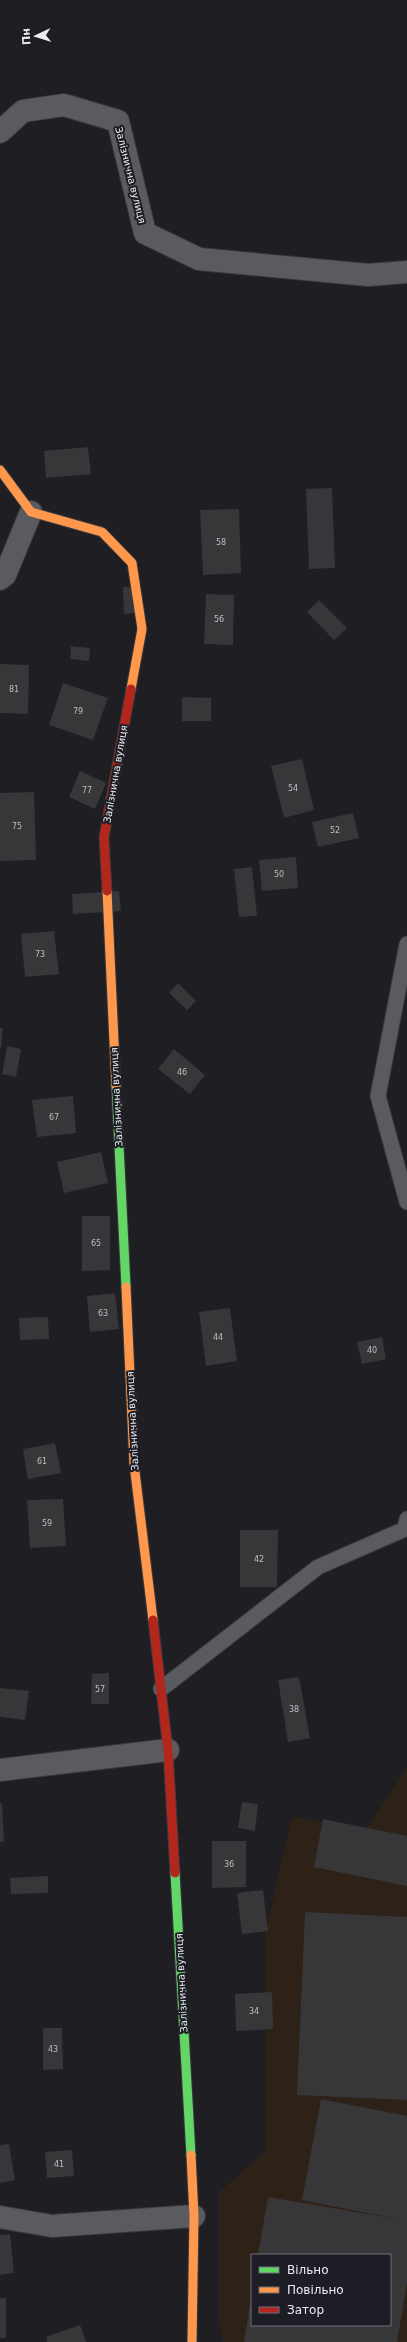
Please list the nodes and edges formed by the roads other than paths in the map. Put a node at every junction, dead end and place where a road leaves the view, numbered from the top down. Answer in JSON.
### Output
{"nodes":[{"id":1,"x":0,"y":132,"type":"edge"},
{"id":2,"x":407,"y":272,"type":"edge"},
{"id":3,"x":0,"y":470,"type":"edge"},
{"id":4,"x":31,"y":512,"type":"junction"},
{"id":5,"x":0,"y":579,"type":"edge"},
{"id":6,"x":407,"y":944,"type":"edge"},
{"id":7,"x":407,"y":1202,"type":"edge"},
{"id":8,"x":406,"y":1528,"type":"edge"},
{"id":9,"x":161,"y":1689,"type":"junction"},
{"id":10,"x":168,"y":1750,"type":"junction"},
{"id":11,"x":0,"y":1770,"type":"edge"},
{"id":12,"x":194,"y":2216,"type":"junction"},
{"id":13,"x":0,"y":2217,"type":"edge"},
{"id":14,"x":192,"y":2342,"type":"edge"}],
"edges":[{"from":1,"to":2,"type":"street","name":"Залізнична вулиця"},
{"from":3,"to":4,"type":"street"},
{"from":4,"to":5,"type":"street"},
{"from":4,"to":9,"type":"street","name":"Залізнична вулиця"},
{"from":6,"to":7,"type":"lane"},
{"from":8,"to":9,"type":"lane"},
{"from":9,"to":10,"type":"street","name":"Залізнична вулиця"},
{"from":10,"to":11,"type":"street"},
{"from":10,"to":12,"type":"street","name":"Залізнична вулиця"},
{"from":12,"to":13,"type":"street"},
{"from":12,"to":14,"type":"street","name":"Залізнична вулиця"}]}
